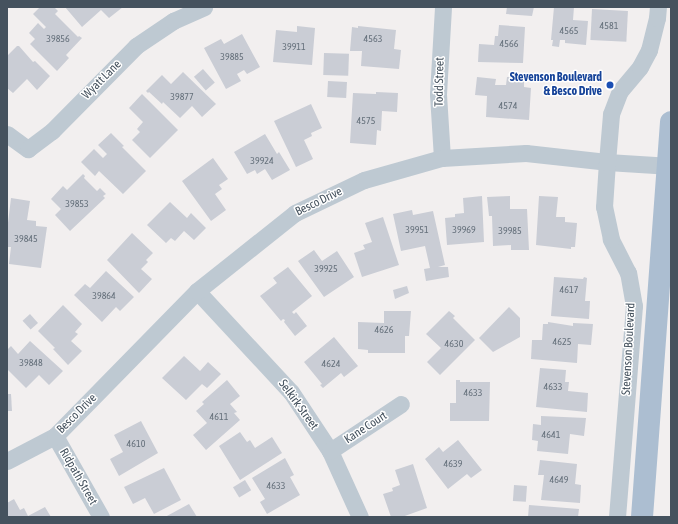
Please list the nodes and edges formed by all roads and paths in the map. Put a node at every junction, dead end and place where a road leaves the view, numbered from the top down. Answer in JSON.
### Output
{"nodes":[{"id":1,"x":204,"y":7,"type":"edge"},
{"id":2,"x":443,"y":7,"type":"edge"},
{"id":3,"x":658,"y":7,"type":"edge"},
{"id":4,"x":671,"y":122,"type":"edge"},
{"id":5,"x":7,"y":134,"type":"edge"},
{"id":6,"x":442,"y":158,"type":"junction"},
{"id":7,"x":607,"y":162,"type":"junction"},
{"id":8,"x":669,"y":166,"type":"edge"},
{"id":9,"x":197,"y":291,"type":"junction"},
{"id":10,"x":401,"y":404,"type":"dead end"},
{"id":11,"x":55,"y":436,"type":"junction"},
{"id":12,"x":330,"y":451,"type":"junction"},
{"id":13,"x":7,"y":461,"type":"edge"},
{"id":14,"x":101,"y":517,"type":"edge"},
{"id":15,"x":360,"y":517,"type":"edge"},
{"id":16,"x":617,"y":517,"type":"edge"},
{"id":17,"x":642,"y":517,"type":"edge"}],
"edges":[{"from":1,"to":5,"type":"street","name":"Wyatt Lane"},
{"from":2,"to":6,"type":"street","name":"Todd Street"},
{"from":3,"to":7,"type":"street","name":"Stevenson Boulevard"},
{"from":4,"to":8,"type":"main road","name":"Stevenson Boulevard"},
{"from":6,"to":7,"type":"street","name":"Besco Drive"},
{"from":6,"to":9,"type":"street","name":"Besco Drive"},
{"from":7,"to":8,"type":"street","name":"Besco Drive"},
{"from":7,"to":16,"type":"street","name":"Stevenson Boulevard"},
{"from":8,"to":17,"type":"main road","name":"Stevenson Boulevard"},
{"from":9,"to":11,"type":"street","name":"Besco Drive"},
{"from":9,"to":12,"type":"street","name":"Selkirk Street"},
{"from":10,"to":12,"type":"street","name":"Kane Court"},
{"from":11,"to":13,"type":"street","name":"Besco Drive"},
{"from":11,"to":14,"type":"street","name":"Ridpath Street"},
{"from":12,"to":15,"type":"street","name":"Selkirk Street"}]}
